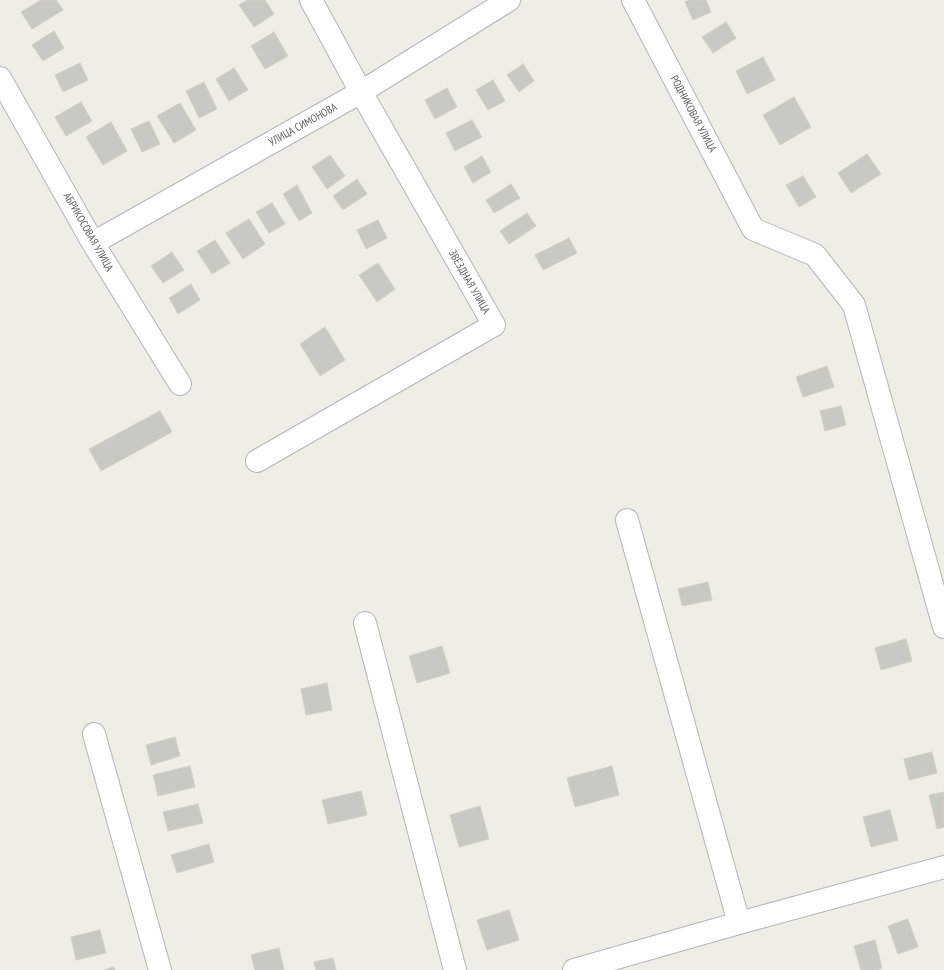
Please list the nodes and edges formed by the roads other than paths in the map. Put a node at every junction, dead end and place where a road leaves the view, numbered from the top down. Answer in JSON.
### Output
{"nodes":[{"id":1,"x":311,"y":0,"type":"edge"},
{"id":2,"x":509,"y":0,"type":"edge"},
{"id":3,"x":633,"y":0,"type":"edge"},
{"id":4,"x":0,"y":78,"type":"edge"},
{"id":5,"x":361,"y":92,"type":"junction"},
{"id":6,"x":93,"y":243,"type":"junction"},
{"id":7,"x":180,"y":384,"type":"dead end"},
{"id":8,"x":257,"y":461,"type":"dead end"},
{"id":9,"x":627,"y":520,"type":"dead end"},
{"id":10,"x":365,"y":623,"type":"dead end"},
{"id":11,"x":944,"y":627,"type":"edge"},
{"id":12,"x":94,"y":734,"type":"dead end"},
{"id":13,"x":944,"y":867,"type":"edge"},
{"id":14,"x":739,"y":922,"type":"junction"},
{"id":15,"x":160,"y":970,"type":"edge"},
{"id":16,"x":455,"y":970,"type":"edge"},
{"id":17,"x":574,"y":970,"type":"edge"}],
"edges":[{"from":1,"to":5,"type":"street","name":"ЗВЁЗДНАЯ УЛИЦА"},
{"from":2,"to":5,"type":"street","name":"УЛИЦА СИМОНОВА"},
{"from":3,"to":11,"type":"street","name":"РОДНИКОВАЯ УЛИЦА"},
{"from":4,"to":6,"type":"street","name":"АБРИКОСОВАЯ УЛИЦА"},
{"from":5,"to":6,"type":"street","name":"УЛИЦА СИМОНОВА"},
{"from":5,"to":8,"type":"street","name":"ЗВЁЗДНАЯ УЛИЦА"},
{"from":6,"to":7,"type":"street","name":"АБРИКОСОВАЯ УЛИЦА"},
{"from":9,"to":14,"type":"street"},
{"from":10,"to":16,"type":"street"},
{"from":12,"to":15,"type":"street"},
{"from":13,"to":14,"type":"street"},
{"from":14,"to":17,"type":"street"}]}
